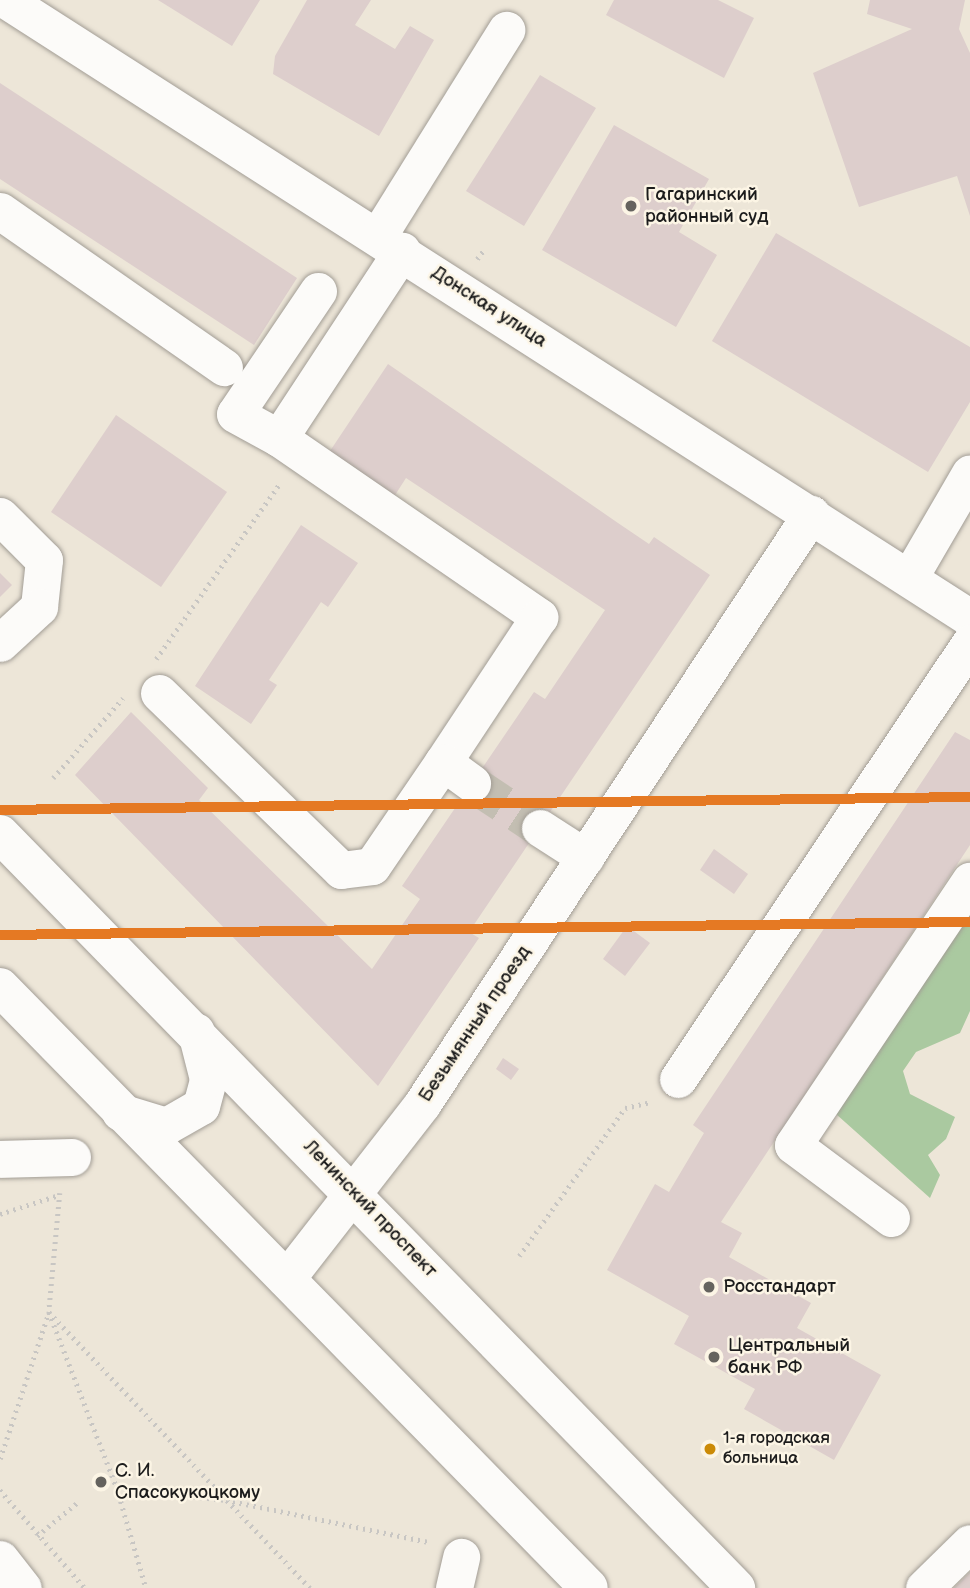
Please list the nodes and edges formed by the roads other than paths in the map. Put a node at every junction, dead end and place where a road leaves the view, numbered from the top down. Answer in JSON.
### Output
{"nodes":[{"id":1,"x":6,"y":0,"type":"edge"},
{"id":2,"x":506,"y":30,"type":"dead end"},
{"id":3,"x":0,"y":211,"type":"edge"},
{"id":4,"x":390,"y":243,"type":"junction"},
{"id":5,"x":318,"y":291,"type":"dead end"},
{"id":6,"x":224,"y":367,"type":"dead end"},
{"id":7,"x":290,"y":446,"type":"junction"},
{"id":8,"x":970,"y":473,"type":"edge"},
{"id":9,"x":811,"y":513,"type":"junction"},
{"id":10,"x":0,"y":516,"type":"edge"},
{"id":11,"x":909,"y":578,"type":"junction"},
{"id":12,"x":970,"y":618,"type":"edge"},
{"id":13,"x":0,"y":643,"type":"edge"},
{"id":14,"x":970,"y":643,"type":"edge"},
{"id":15,"x":145,"y":685,"type":"road end"},
{"id":16,"x":443,"y":762,"type":"junction"},
{"id":17,"x":472,"y":783,"type":"tunnel mouth"},
{"id":18,"x":540,"y":828,"type":"tunnel mouth"},
{"id":19,"x":0,"y":834,"type":"edge"},
{"id":20,"x":585,"y":857,"type":"junction"},
{"id":21,"x":970,"y":881,"type":"edge"},
{"id":22,"x":0,"y":987,"type":"edge"},
{"id":23,"x":196,"y":1032,"type":"junction"},
{"id":24,"x":670,"y":1089,"type":"road end"},
{"id":25,"x":120,"y":1112,"type":"junction"},
{"id":26,"x":67,"y":1157,"type":"road end"},
{"id":27,"x":0,"y":1159,"type":"edge"},
{"id":28,"x":355,"y":1192,"type":"junction"},
{"id":29,"x":891,"y":1218,"type":"dead end"},
{"id":30,"x":286,"y":1279,"type":"junction"},
{"id":31,"x":970,"y":1543,"type":"edge"},
{"id":32,"x":589,"y":1588,"type":"edge"},
{"id":33,"x":736,"y":1588,"type":"edge"},
{"id":34,"x":924,"y":1588,"type":"edge"}],
"edges":[{"from":1,"to":4,"type":"street","name":"Донская улица"},
{"from":2,"to":4,"type":"street"},
{"from":3,"to":6,"type":"street"},
{"from":4,"to":7,"type":"street"},
{"from":4,"to":9,"type":"street","name":"Донская улица"},
{"from":5,"to":7,"type":"street"},
{"from":7,"to":16,"type":"street"},
{"from":8,"to":11,"type":"street"},
{"from":9,"to":11,"type":"street","name":"Донская улица"},
{"from":9,"to":20,"type":"street","name":"Безымянный проезд"},
{"from":10,"to":13,"type":"street"},
{"from":11,"to":12,"type":"street","name":"Донская улица"},
{"from":14,"to":24,"type":"street"},
{"from":15,"to":16,"type":"street"},
{"from":16,"to":17,"type":"street"},
{"from":18,"to":20,"type":"street"},
{"from":19,"to":23,"type":"main road","name":"Ленинский проспект"},
{"from":20,"to":28,"type":"street","name":"Безымянный проезд"},
{"from":21,"to":29,"type":"street"},
{"from":22,"to":25,"type":"main road"},
{"from":23,"to":25,"type":"street"},
{"from":23,"to":28,"type":"main road","name":"Ленинский проспект"},
{"from":25,"to":30,"type":"main road"},
{"from":26,"to":27,"type":"street"},
{"from":28,"to":30,"type":"street","name":"Безымянный проезд"},
{"from":28,"to":33,"type":"main road","name":"Ленинский проспект"},
{"from":30,"to":32,"type":"main road"},
{"from":31,"to":34,"type":"street"}]}
